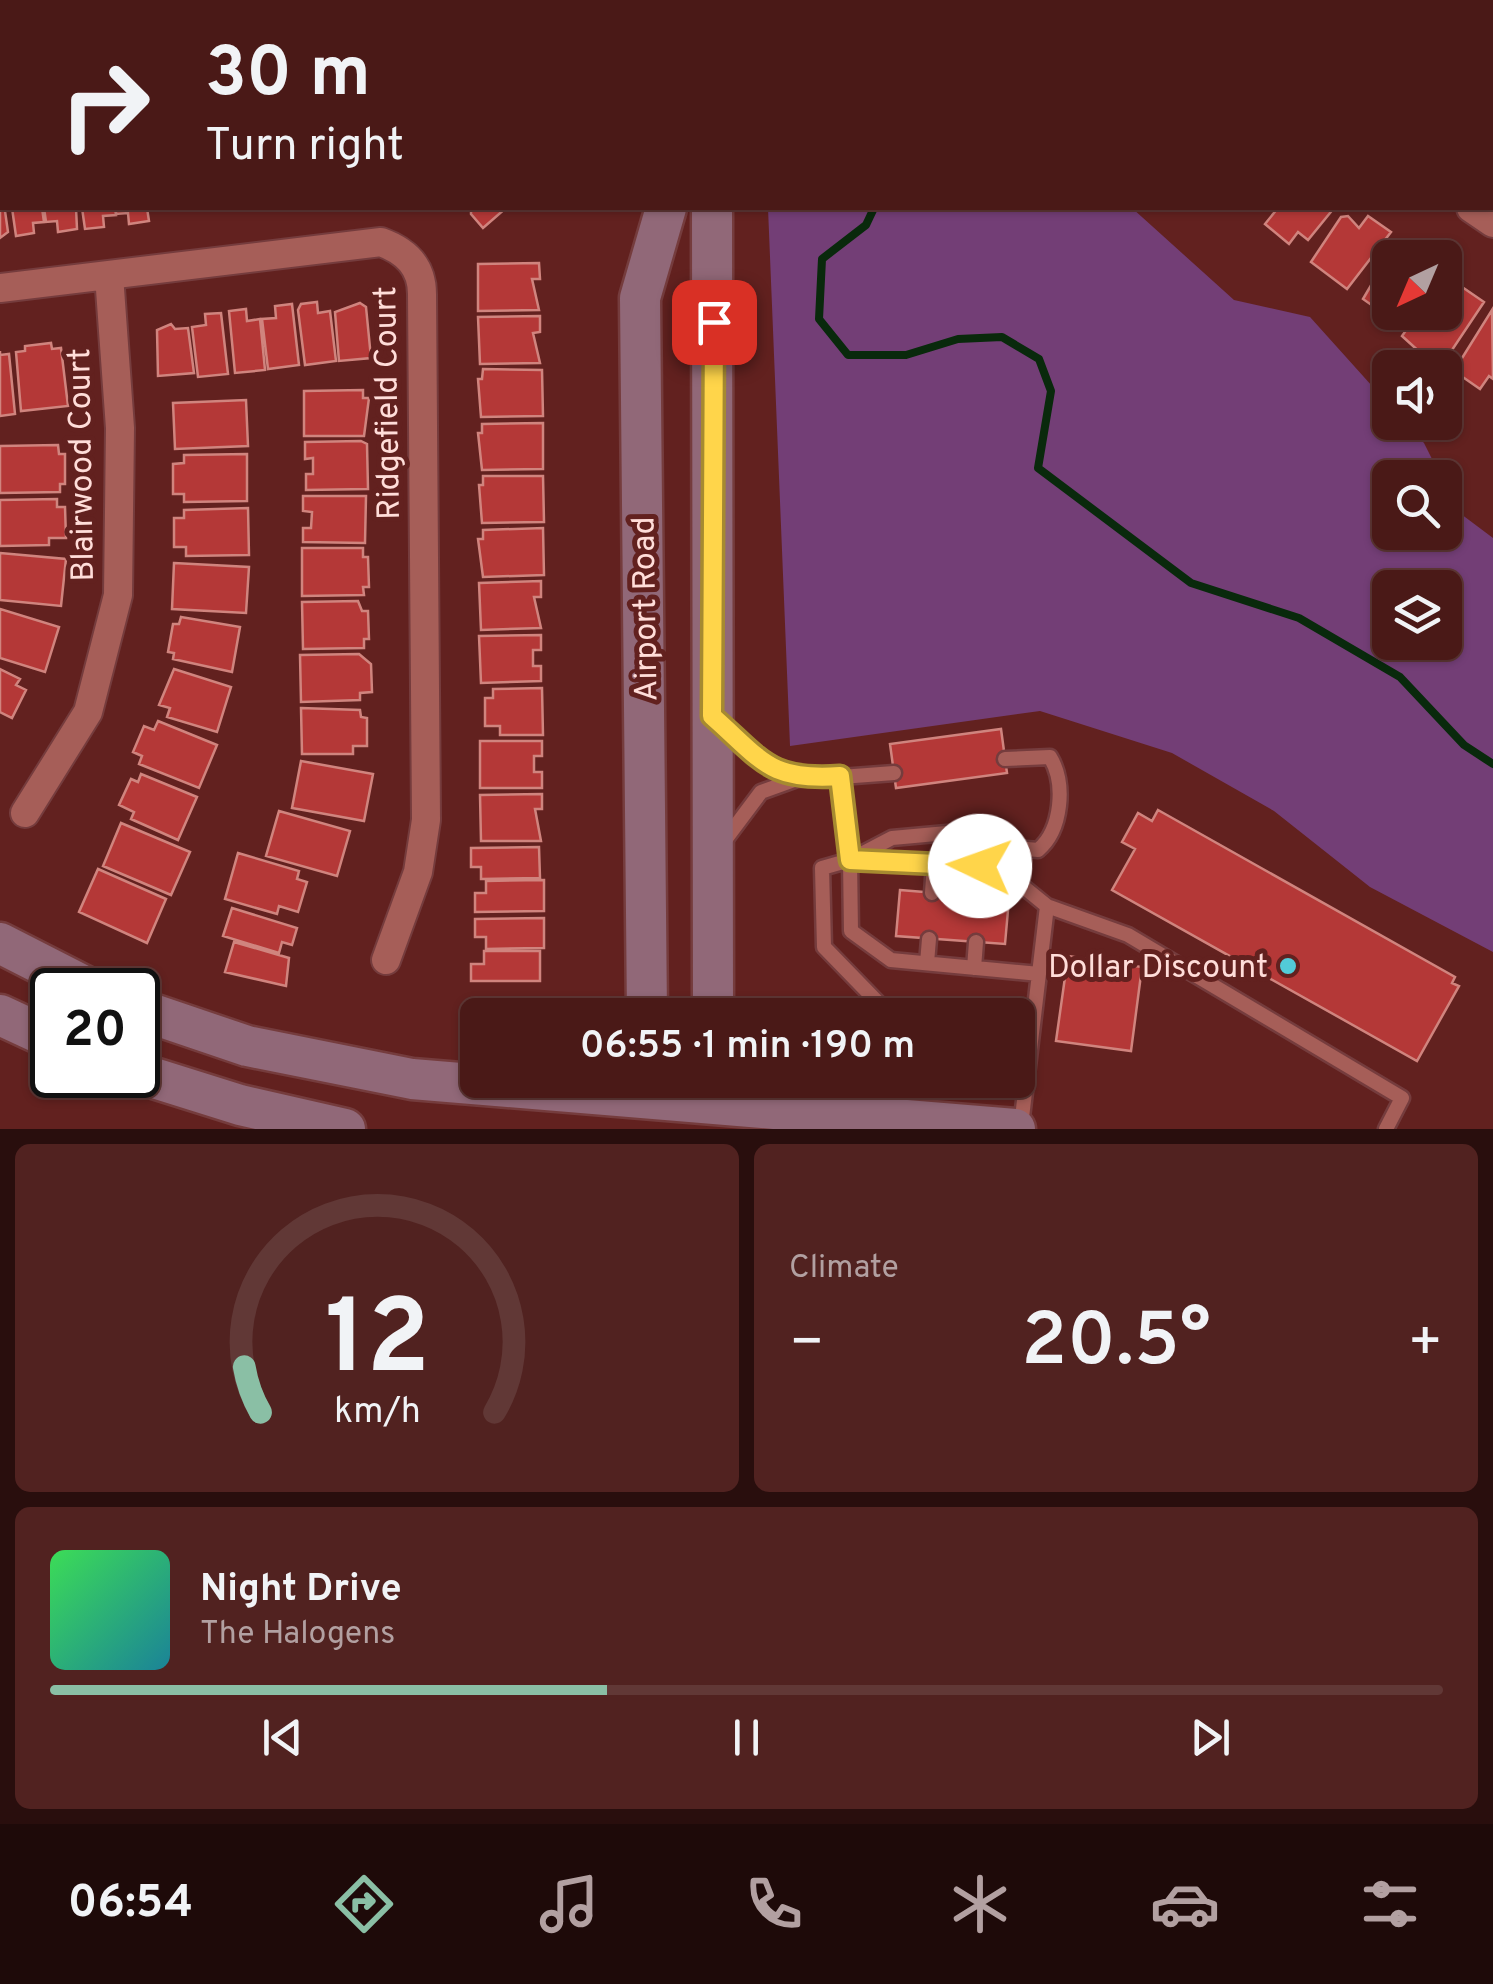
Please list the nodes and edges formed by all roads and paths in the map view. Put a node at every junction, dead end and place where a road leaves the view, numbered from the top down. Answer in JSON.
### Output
{"nodes":[{"id":1,"x":665,"y":210,"type":"edge"},
{"id":2,"x":681,"y":210,"type":"edge"},
{"id":3,"x":712,"y":210,"type":"edge"},
{"id":4,"x":109,"y":276,"type":"junction"},
{"id":5,"x":0,"y":288,"type":"edge"},
{"id":6,"x":715,"y":399,"type":"junction"},
{"id":7,"x":712,"y":716,"type":"junction"},
{"id":8,"x":1005,"y":759,"type":"dead end"},
{"id":9,"x":894,"y":772,"type":"dead end"},
{"id":10,"x":840,"y":776,"type":"junction"},
{"id":11,"x":796,"y":779,"type":"junction"},
{"id":12,"x":26,"y":813,"type":"dead end"},
{"id":13,"x":712,"y":857,"type":"junction"},
{"id":14,"x":850,"y":860,"type":"junction"},
{"id":15,"x":934,"y":864,"type":"junction"},
{"id":16,"x":980,"y":866,"type":"junction"},
{"id":17,"x":932,"y":893,"type":"dead end"},
{"id":18,"x":978,"y":896,"type":"dead end"},
{"id":19,"x":1047,"y":906,"type":"junction"},
{"id":20,"x":929,"y":938,"type":"dead end"},
{"id":21,"x":976,"y":942,"type":"dead end"},
{"id":22,"x":0,"y":943,"type":"edge"},
{"id":23,"x":386,"y":960,"type":"dead end"},
{"id":24,"x":927,"y":963,"type":"junction"},
{"id":25,"x":49,"y":968,"type":"edge"},
{"id":26,"x":974,"y":968,"type":"junction"},
{"id":27,"x":1039,"y":974,"type":"junction"},
{"id":28,"x":647,"y":998,"type":"edge"},
{"id":29,"x":713,"y":998,"type":"edge"},
{"id":30,"x":874,"y":998,"type":"edge"},
{"id":31,"x":1034,"y":998,"type":"edge"},
{"id":32,"x":0,"y":1015,"type":"edge"},
{"id":33,"x":160,"y":1016,"type":"edge"},
{"id":34,"x":30,"y":1029,"type":"edge"},
{"id":35,"x":160,"y":1080,"type":"edge"},
{"id":36,"x":1020,"y":1098,"type":"edge"},
{"id":37,"x":648,"y":1103,"type":"edge"},
{"id":38,"x":714,"y":1105,"type":"edge"},
{"id":39,"x":344,"y":1129,"type":"edge"},
{"id":40,"x":1018,"y":1129,"type":"edge"},
{"id":41,"x":1386,"y":1129,"type":"edge"}],
"edges":[{"from":1,"to":28,"type":"main road","name":"Airport Road"},
{"from":2,"to":6,"type":"main road"},
{"from":3,"to":6,"type":"main road","name":"Airport Road"},
{"from":4,"to":5,"type":"street","name":"Ridgefield Court"},
{"from":4,"to":12,"type":"street","name":"Blairwood Court"},
{"from":4,"to":23,"type":"street","name":"Ridgefield Court"},
{"from":6,"to":7,"type":"main road","name":"Airport Road"},
{"from":7,"to":11,"type":"lane"},
{"from":7,"to":13,"type":"main road","name":"Airport Road"},
{"from":8,"to":14,"type":"lane"},
{"from":9,"to":10,"type":"lane"},
{"from":10,"to":11,"type":"lane"},
{"from":10,"to":14,"type":"lane"},
{"from":11,"to":13,"type":"lane"},
{"from":13,"to":29,"type":"main road","name":"Airport Road"},
{"from":14,"to":15,"type":"lane"},
{"from":14,"to":24,"type":"lane"},
{"from":14,"to":30,"type":"lane"},
{"from":15,"to":16,"type":"lane"},
{"from":15,"to":17,"type":"lane"},
{"from":16,"to":18,"type":"lane"},
{"from":16,"to":19,"type":"lane"},
{"from":19,"to":27,"type":"lane"},
{"from":19,"to":41,"type":"lane"},
{"from":20,"to":24,"type":"lane"},
{"from":21,"to":26,"type":"lane"},
{"from":22,"to":25,"type":"main road"},
{"from":24,"to":26,"type":"lane"},
{"from":26,"to":27,"type":"lane"},
{"from":27,"to":31,"type":"lane"},
{"from":32,"to":34,"type":"main road"},
{"from":33,"to":37,"type":"main road"},
{"from":35,"to":39,"type":"main road"},
{"from":36,"to":40,"type":"lane"},
{"from":37,"to":38,"type":"main road"},
{"from":38,"to":40,"type":"main road"}]}
